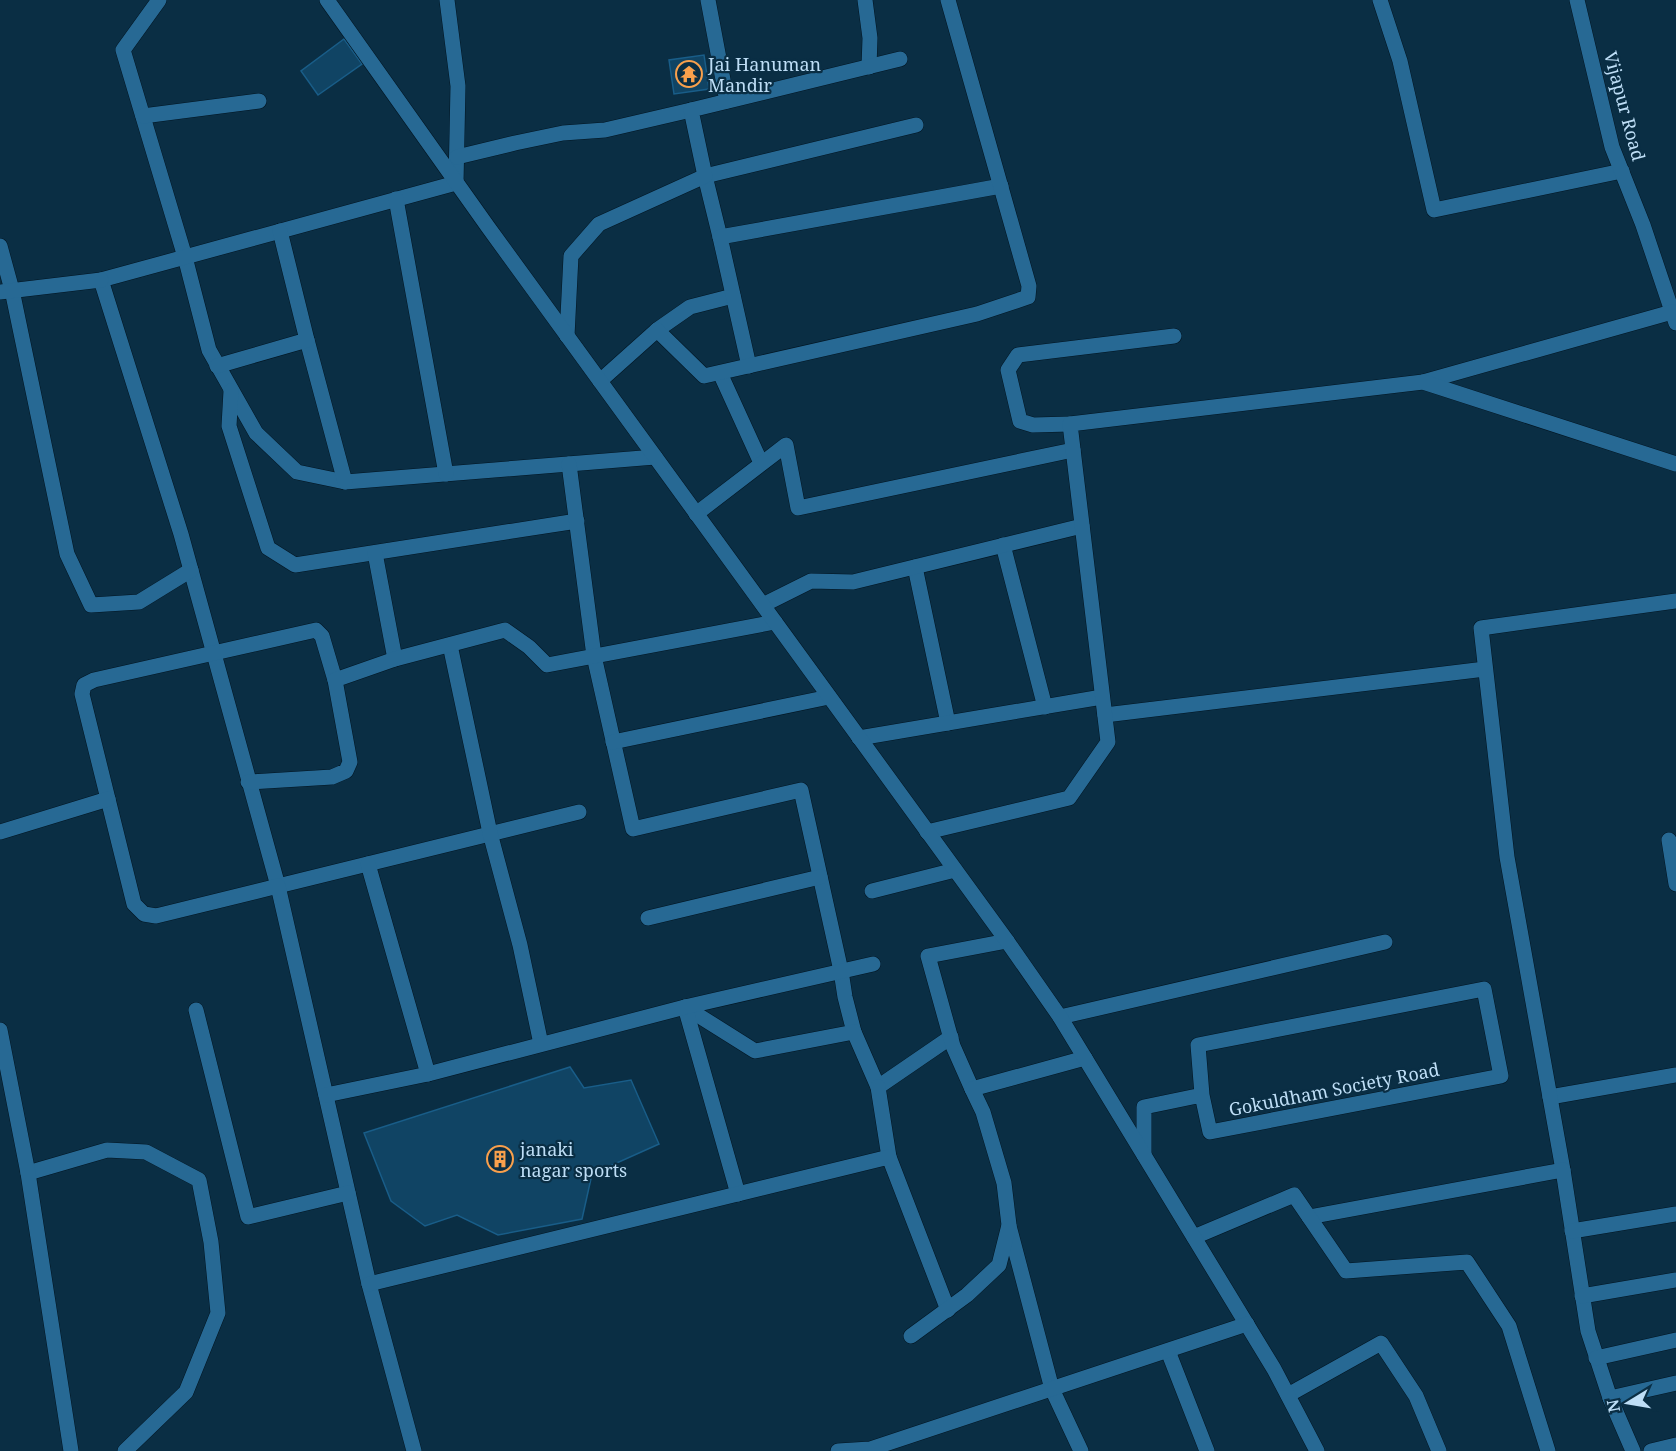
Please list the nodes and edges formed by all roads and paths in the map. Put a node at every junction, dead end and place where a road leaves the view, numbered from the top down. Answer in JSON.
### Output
{"nodes":[{"id":1,"x":159,"y":0,"type":"edge"},
{"id":2,"x":327,"y":0,"type":"edge"},
{"id":3,"x":447,"y":0,"type":"edge"},
{"id":4,"x":708,"y":0,"type":"edge"},
{"id":5,"x":865,"y":0,"type":"edge"},
{"id":6,"x":948,"y":0,"type":"edge"},
{"id":7,"x":1380,"y":0,"type":"edge"},
{"id":8,"x":1577,"y":0,"type":"edge"},
{"id":9,"x":900,"y":59,"type":"dead end"},
{"id":10,"x":869,"y":67,"type":"junction"},
{"id":11,"x":259,"y":101,"type":"dead end"},
{"id":12,"x":727,"y":101,"type":"junction"},
{"id":13,"x":691,"y":110,"type":"junction"},
{"id":14,"x":143,"y":116,"type":"junction"},
{"id":15,"x":916,"y":125,"type":"dead end"},
{"id":16,"x":457,"y":157,"type":"junction"},
{"id":17,"x":1622,"y":171,"type":"junction"},
{"id":18,"x":705,"y":176,"type":"junction"},
{"id":19,"x":456,"y":183,"type":"junction"},
{"id":20,"x":1000,"y":186,"type":"junction"},
{"id":21,"x":396,"y":199,"type":"junction"},
{"id":22,"x":280,"y":231,"type":"junction"},
{"id":23,"x":720,"y":237,"type":"junction"},
{"id":24,"x":0,"y":246,"type":"edge"},
{"id":25,"x":185,"y":257,"type":"junction"},
{"id":26,"x":101,"y":280,"type":"junction"},
{"id":27,"x":6,"y":291,"type":"edge"},
{"id":28,"x":733,"y":296,"type":"junction"},
{"id":29,"x":1674,"y":317,"type":"edge"},
{"id":30,"x":657,"y":330,"type":"junction"},
{"id":31,"x":567,"y":336,"type":"junction"},
{"id":32,"x":1174,"y":336,"type":"dead end"},
{"id":33,"x":307,"y":340,"type":"junction"},
{"id":34,"x":217,"y":366,"type":"junction"},
{"id":35,"x":749,"y":366,"type":"junction"},
{"id":36,"x":720,"y":373,"type":"junction"},
{"id":37,"x":600,"y":381,"type":"junction"},
{"id":38,"x":1423,"y":382,"type":"junction"},
{"id":39,"x":231,"y":391,"type":"junction"},
{"id":40,"x":1070,"y":424,"type":"junction"},
{"id":41,"x":1073,"y":450,"type":"junction"},
{"id":42,"x":655,"y":457,"type":"junction"},
{"id":43,"x":761,"y":463,"type":"junction"},
{"id":44,"x":569,"y":464,"type":"junction"},
{"id":45,"x":1676,"y":464,"type":"edge"},
{"id":46,"x":446,"y":474,"type":"junction"},
{"id":47,"x":345,"y":482,"type":"junction"},
{"id":48,"x":696,"y":514,"type":"junction"},
{"id":49,"x":577,"y":521,"type":"junction"},
{"id":50,"x":1082,"y":526,"type":"junction"},
{"id":51,"x":1003,"y":545,"type":"junction"},
{"id":52,"x":375,"y":553,"type":"junction"},
{"id":53,"x":915,"y":567,"type":"junction"},
{"id":54,"x":191,"y":570,"type":"junction"},
{"id":55,"x":1676,"y":601,"type":"edge"},
{"id":56,"x":763,"y":605,"type":"junction"},
{"id":57,"x":775,"y":622,"type":"junction"},
{"id":58,"x":450,"y":645,"type":"junction"},
{"id":59,"x":213,"y":653,"type":"junction"},
{"id":60,"x":594,"y":656,"type":"junction"},
{"id":61,"x":395,"y":659,"type":"junction"},
{"id":62,"x":1485,"y":669,"type":"junction"},
{"id":63,"x":335,"y":680,"type":"junction"},
{"id":64,"x":829,"y":697,"type":"junction"},
{"id":65,"x":1102,"y":697,"type":"junction"},
{"id":66,"x":1045,"y":706,"type":"junction"},
{"id":67,"x":1105,"y":715,"type":"junction"},
{"id":68,"x":948,"y":723,"type":"junction"},
{"id":69,"x":860,"y":738,"type":"junction"},
{"id":70,"x":613,"y":742,"type":"junction"},
{"id":71,"x":248,"y":783,"type":"junction"},
{"id":72,"x":108,"y":799,"type":"junction"},
{"id":73,"x":579,"y":812,"type":"dead end"},
{"id":74,"x":0,"y":832,"type":"edge"},
{"id":75,"x":927,"y":832,"type":"junction"},
{"id":76,"x":490,"y":833,"type":"junction"},
{"id":77,"x":1669,"y":840,"type":"dead end"},
{"id":78,"x":368,"y":864,"type":"junction"},
{"id":79,"x":955,"y":870,"type":"junction"},
{"id":80,"x":820,"y":877,"type":"junction"},
{"id":81,"x":1676,"y":884,"type":"edge"},
{"id":82,"x":278,"y":886,"type":"junction"},
{"id":83,"x":872,"y":891,"type":"dead end"},
{"id":84,"x":648,"y":918,"type":"dead end"},
{"id":85,"x":1007,"y":941,"type":"junction"},
{"id":86,"x":1385,"y":942,"type":"dead end"},
{"id":87,"x":873,"y":964,"type":"dead end"},
{"id":88,"x":841,"y":971,"type":"junction"},
{"id":89,"x":685,"y":1007,"type":"junction"},
{"id":90,"x":196,"y":1010,"type":"dead end"},
{"id":91,"x":1060,"y":1017,"type":"junction"},
{"id":92,"x":0,"y":1030,"type":"edge"},
{"id":93,"x":854,"y":1032,"type":"junction"},
{"id":94,"x":951,"y":1037,"type":"junction"},
{"id":95,"x":541,"y":1044,"type":"junction"},
{"id":96,"x":1085,"y":1058,"type":"junction"},
{"id":97,"x":428,"y":1074,"type":"junction"},
{"id":98,"x":1676,"y":1075,"type":"edge"},
{"id":99,"x":878,"y":1087,"type":"junction"},
{"id":100,"x":972,"y":1089,"type":"junction"},
{"id":101,"x":326,"y":1095,"type":"junction"},
{"id":102,"x":1202,"y":1095,"type":"junction"},
{"id":103,"x":1550,"y":1097,"type":"junction"},
{"id":104,"x":1144,"y":1155,"type":"junction"},
{"id":105,"x":889,"y":1157,"type":"junction"},
{"id":106,"x":1563,"y":1170,"type":"junction"},
{"id":107,"x":28,"y":1173,"type":"junction"},
{"id":108,"x":348,"y":1193,"type":"junction"},
{"id":109,"x":738,"y":1194,"type":"junction"},
{"id":110,"x":1676,"y":1214,"type":"edge"},
{"id":111,"x":1309,"y":1217,"type":"junction"},
{"id":112,"x":1009,"y":1226,"type":"junction"},
{"id":113,"x":1572,"y":1231,"type":"junction"},
{"id":114,"x":1194,"y":1237,"type":"junction"},
{"id":115,"x":1676,"y":1280,"type":"edge"},
{"id":116,"x":369,"y":1284,"type":"junction"},
{"id":117,"x":1582,"y":1296,"type":"junction"},
{"id":118,"x":948,"y":1310,"type":"junction"},
{"id":119,"x":1247,"y":1324,"type":"junction"},
{"id":120,"x":911,"y":1336,"type":"dead end"},
{"id":121,"x":1676,"y":1340,"type":"edge"},
{"id":122,"x":1168,"y":1351,"type":"junction"},
{"id":123,"x":1596,"y":1358,"type":"junction"},
{"id":124,"x":1676,"y":1383,"type":"edge"},
{"id":125,"x":1052,"y":1389,"type":"junction"},
{"id":126,"x":1288,"y":1395,"type":"junction"},
{"id":127,"x":1610,"y":1398,"type":"junction"},
{"id":128,"x":1676,"y":1445,"type":"edge"},
{"id":129,"x":71,"y":1451,"type":"edge"},
{"id":130,"x":125,"y":1451,"type":"edge"},
{"id":131,"x":414,"y":1451,"type":"edge"},
{"id":132,"x":838,"y":1451,"type":"edge"},
{"id":133,"x":1082,"y":1451,"type":"edge"},
{"id":134,"x":1207,"y":1451,"type":"edge"},
{"id":135,"x":1317,"y":1451,"type":"edge"},
{"id":136,"x":1439,"y":1451,"type":"edge"},
{"id":137,"x":1548,"y":1451,"type":"edge"},
{"id":138,"x":1633,"y":1451,"type":"edge"},
{"id":139,"x":1652,"y":1451,"type":"edge"}],
"edges":[{"from":1,"to":14,"type":"street"},
{"from":2,"to":19,"type":"street"},
{"from":3,"to":16,"type":"street"},
{"from":4,"to":12,"type":"street"},
{"from":5,"to":10,"type":"street"},
{"from":6,"to":20,"type":"street"},
{"from":7,"to":17,"type":"street"},
{"from":8,"to":17,"type":"street","name":"Vijapur Road"},
{"from":9,"to":10,"type":"street"},
{"from":10,"to":12,"type":"street"},
{"from":11,"to":14,"type":"street"},
{"from":12,"to":13,"type":"street"},
{"from":13,"to":16,"type":"street"},
{"from":13,"to":18,"type":"street"},
{"from":14,"to":25,"type":"street"},
{"from":15,"to":18,"type":"street"},
{"from":16,"to":19,"type":"street"},
{"from":17,"to":29,"type":"street","name":"Vijapur Road"},
{"from":18,"to":23,"type":"street"},
{"from":18,"to":31,"type":"street"},
{"from":19,"to":21,"type":"street"},
{"from":19,"to":31,"type":"street"},
{"from":20,"to":23,"type":"street"},
{"from":20,"to":35,"type":"street"},
{"from":21,"to":22,"type":"street"},
{"from":21,"to":46,"type":"street"},
{"from":22,"to":25,"type":"street"},
{"from":22,"to":33,"type":"street"},
{"from":23,"to":28,"type":"street"},
{"from":24,"to":27,"type":"street"},
{"from":25,"to":26,"type":"street"},
{"from":25,"to":34,"type":"street"},
{"from":26,"to":27,"type":"street"},
{"from":26,"to":54,"type":"street"},
{"from":27,"to":54,"type":"street"},
{"from":28,"to":30,"type":"street"},
{"from":28,"to":35,"type":"street"},
{"from":29,"to":38,"type":"street"},
{"from":30,"to":36,"type":"street"},
{"from":30,"to":37,"type":"street"},
{"from":31,"to":37,"type":"street"},
{"from":32,"to":40,"type":"street"},
{"from":33,"to":34,"type":"street"},
{"from":33,"to":47,"type":"street"},
{"from":34,"to":39,"type":"street"},
{"from":35,"to":36,"type":"street"},
{"from":36,"to":43,"type":"street"},
{"from":37,"to":42,"type":"street"},
{"from":38,"to":40,"type":"street"},
{"from":38,"to":45,"type":"street"},
{"from":39,"to":47,"type":"street"},
{"from":39,"to":52,"type":"street"},
{"from":40,"to":41,"type":"street"},
{"from":41,"to":43,"type":"street"},
{"from":41,"to":50,"type":"street"},
{"from":42,"to":44,"type":"street"},
{"from":42,"to":48,"type":"street"},
{"from":43,"to":48,"type":"street"},
{"from":44,"to":46,"type":"street"},
{"from":44,"to":49,"type":"street"},
{"from":46,"to":47,"type":"street"},
{"from":48,"to":56,"type":"street"},
{"from":49,"to":52,"type":"street"},
{"from":49,"to":60,"type":"street"},
{"from":50,"to":51,"type":"street"},
{"from":50,"to":65,"type":"street"},
{"from":51,"to":53,"type":"street"},
{"from":51,"to":66,"type":"street"},
{"from":52,"to":61,"type":"street"},
{"from":53,"to":56,"type":"street"},
{"from":53,"to":68,"type":"street"},
{"from":54,"to":59,"type":"street"},
{"from":55,"to":62,"type":"street"},
{"from":56,"to":57,"type":"street"},
{"from":57,"to":60,"type":"street"},
{"from":57,"to":64,"type":"street"},
{"from":58,"to":60,"type":"street"},
{"from":58,"to":61,"type":"street"},
{"from":58,"to":76,"type":"street"},
{"from":59,"to":63,"type":"street"},
{"from":59,"to":71,"type":"street"},
{"from":59,"to":72,"type":"street"},
{"from":60,"to":70,"type":"street"},
{"from":61,"to":63,"type":"street"},
{"from":62,"to":67,"type":"street"},
{"from":62,"to":103,"type":"street"},
{"from":63,"to":71,"type":"street"},
{"from":64,"to":69,"type":"street"},
{"from":64,"to":70,"type":"street"},
{"from":65,"to":66,"type":"street"},
{"from":65,"to":67,"type":"street"},
{"from":66,"to":68,"type":"street"},
{"from":67,"to":75,"type":"street"},
{"from":68,"to":69,"type":"street"},
{"from":69,"to":75,"type":"street"},
{"from":70,"to":80,"type":"street"},
{"from":71,"to":82,"type":"street"},
{"from":72,"to":74,"type":"street"},
{"from":72,"to":82,"type":"street"},
{"from":73,"to":76,"type":"street"},
{"from":75,"to":79,"type":"street"},
{"from":76,"to":78,"type":"street"},
{"from":76,"to":95,"type":"street"},
{"from":77,"to":81,"type":"street"},
{"from":78,"to":82,"type":"street"},
{"from":78,"to":97,"type":"street"},
{"from":79,"to":83,"type":"street"},
{"from":79,"to":85,"type":"street"},
{"from":80,"to":84,"type":"street"},
{"from":80,"to":88,"type":"street"},
{"from":82,"to":101,"type":"street"},
{"from":85,"to":91,"type":"street"},
{"from":85,"to":94,"type":"street"},
{"from":86,"to":91,"type":"street"},
{"from":87,"to":88,"type":"street"},
{"from":88,"to":89,"type":"street"},
{"from":88,"to":93,"type":"street"},
{"from":89,"to":93,"type":"street"},
{"from":89,"to":95,"type":"street"},
{"from":89,"to":109,"type":"street"},
{"from":90,"to":108,"type":"street"},
{"from":91,"to":96,"type":"street"},
{"from":92,"to":107,"type":"street"},
{"from":93,"to":99,"type":"street"},
{"from":94,"to":99,"type":"street"},
{"from":94,"to":100,"type":"street"},
{"from":95,"to":97,"type":"street"},
{"from":96,"to":100,"type":"street"},
{"from":96,"to":104,"type":"street"},
{"from":97,"to":101,"type":"street"},
{"from":98,"to":103,"type":"street"},
{"from":99,"to":105,"type":"street"},
{"from":100,"to":112,"type":"street"},
{"from":101,"to":108,"type":"street"},
{"from":102,"to":102,"type":"street","name":"Gokuldham Society Road"},
{"from":102,"to":104,"type":"street","name":"Gokuldham Society Road"},
{"from":103,"to":106,"type":"street"},
{"from":104,"to":114,"type":"street"},
{"from":105,"to":109,"type":"street"},
{"from":105,"to":118,"type":"street"},
{"from":106,"to":111,"type":"street"},
{"from":106,"to":113,"type":"street"},
{"from":107,"to":129,"type":"street"},
{"from":107,"to":130,"type":"street"},
{"from":108,"to":116,"type":"street"},
{"from":109,"to":116,"type":"street"},
{"from":110,"to":113,"type":"street"},
{"from":111,"to":114,"type":"street"},
{"from":111,"to":137,"type":"street"},
{"from":112,"to":118,"type":"street"},
{"from":112,"to":125,"type":"street"},
{"from":113,"to":117,"type":"street"},
{"from":114,"to":119,"type":"street"},
{"from":115,"to":117,"type":"street"},
{"from":116,"to":131,"type":"street"},
{"from":117,"to":123,"type":"street"},
{"from":118,"to":120,"type":"street"},
{"from":119,"to":122,"type":"street"},
{"from":119,"to":126,"type":"street"},
{"from":121,"to":123,"type":"street"},
{"from":122,"to":125,"type":"street"},
{"from":122,"to":134,"type":"street"},
{"from":123,"to":127,"type":"street"},
{"from":124,"to":127,"type":"street"},
{"from":125,"to":132,"type":"street"},
{"from":125,"to":133,"type":"street"},
{"from":126,"to":135,"type":"street"},
{"from":126,"to":136,"type":"street"},
{"from":127,"to":138,"type":"street"},
{"from":128,"to":139,"type":"street"}]}
